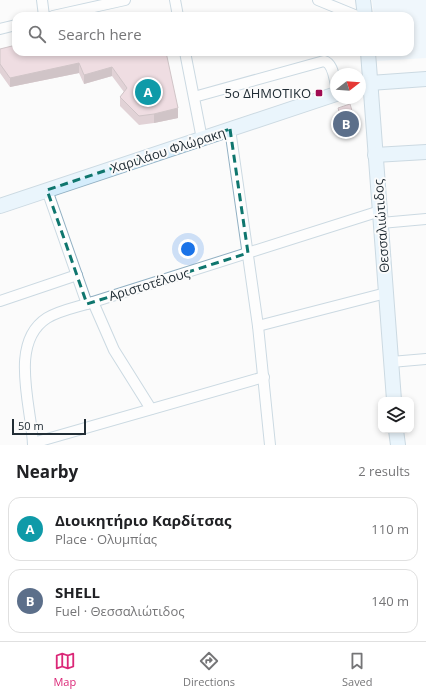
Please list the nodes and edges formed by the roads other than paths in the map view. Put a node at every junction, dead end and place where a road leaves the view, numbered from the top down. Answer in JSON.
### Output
{"nodes":[{"id":1,"x":42,"y":0,"type":"edge"},
{"id":2,"x":125,"y":0,"type":"edge"},
{"id":3,"x":174,"y":0,"type":"edge"},
{"id":4,"x":318,"y":0,"type":"edge"},
{"id":5,"x":363,"y":0,"type":"edge"},
{"id":6,"x":44,"y":12,"type":"edge"},
{"id":7,"x":71,"y":12,"type":"edge"},
{"id":8,"x":177,"y":12,"type":"edge"},
{"id":9,"x":346,"y":12,"type":"edge"},
{"id":10,"x":364,"y":12,"type":"edge"},
{"id":11,"x":12,"y":26,"type":"edge"},
{"id":12,"x":0,"y":28,"type":"edge"},
{"id":13,"x":186,"y":56,"type":"edge"},
{"id":14,"x":368,"y":56,"type":"edge"},
{"id":15,"x":331,"y":68,"type":"edge"},
{"id":16,"x":366,"y":73,"type":"edge"},
{"id":17,"x":426,"y":79,"type":"edge"},
{"id":18,"x":366,"y":84,"type":"edge"},
{"id":19,"x":366,"y":90,"type":"edge"},
{"id":20,"x":330,"y":96,"type":"edge"},
{"id":21,"x":194,"y":97,"type":"junction"},
{"id":22,"x":230,"y":129,"type":"junction"},
{"id":23,"x":202,"y":139,"type":"junction"},
{"id":24,"x":426,"y":152,"type":"edge"},
{"id":25,"x":376,"y":155,"type":"junction"},
{"id":26,"x":47,"y":190,"type":"junction"},
{"id":27,"x":0,"y":206,"type":"edge"},
{"id":28,"x":380,"y":217,"type":"junction"},
{"id":29,"x":426,"y":219,"type":"edge"},
{"id":30,"x":248,"y":253,"type":"junction"},
{"id":31,"x":77,"y":275,"type":"junction"},
{"id":32,"x":386,"y":293,"type":"junction"},
{"id":33,"x":0,"y":301,"type":"edge"},
{"id":34,"x":90,"y":303,"type":"junction"},
{"id":35,"x":258,"y":326,"type":"junction"},
{"id":36,"x":426,"y":359,"type":"edge"},
{"id":37,"x":391,"y":362,"type":"junction"},
{"id":38,"x":264,"y":377,"type":"junction"},
{"id":39,"x":394,"y":397,"type":"edge"},
{"id":40,"x":151,"y":409,"type":"junction"},
{"id":41,"x":396,"y":433,"type":"edge"},
{"id":42,"x":34,"y":444,"type":"edge"},
{"id":43,"x":270,"y":445,"type":"edge"},
{"id":44,"x":398,"y":445,"type":"edge"}],
"edges":[{"from":1,"to":6,"type":"street"},
{"from":2,"to":7,"type":"street"},
{"from":3,"to":8,"type":"street"},
{"from":4,"to":9,"type":"street"},
{"from":5,"to":10,"type":"main road"},
{"from":11,"to":12,"type":"street"},
{"from":13,"to":21,"type":"street"},
{"from":14,"to":16,"type":"main road","name":"Θεσσαλιώτιδος"},
{"from":15,"to":21,"type":"street"},
{"from":17,"to":18,"type":"main road"},
{"from":19,"to":25,"type":"main road","name":"Θεσσαλιώτιδος"},
{"from":20,"to":22,"type":"main road","name":"Χαριλάου Φλώρακη"},
{"from":21,"to":23,"type":"street"},
{"from":22,"to":23,"type":"main road","name":"Χαριλάου Φλώρακη"},
{"from":22,"to":30,"type":"street"},
{"from":23,"to":26,"type":"main road","name":"Χαριλάου Φλώρακη"},
{"from":24,"to":25,"type":"main road"},
{"from":25,"to":28,"type":"main road","name":"Θεσσαλιώτιδος"},
{"from":26,"to":27,"type":"main road","name":"Χαριλάου Φλώρακη"},
{"from":26,"to":31,"type":"street"},
{"from":28,"to":29,"type":"street","name":"Αριστοτέλους"},
{"from":28,"to":30,"type":"street","name":"Αριστοτέλους"},
{"from":28,"to":32,"type":"main road","name":"Θεσσαλιώτιδος"},
{"from":30,"to":34,"type":"street","name":"Αριστοτέλους"},
{"from":30,"to":35,"type":"street"},
{"from":31,"to":33,"type":"street"},
{"from":31,"to":34,"type":"street"},
{"from":32,"to":35,"type":"street"},
{"from":32,"to":37,"type":"main road","name":"Θεσσαλιώτιδος"},
{"from":34,"to":40,"type":"street"},
{"from":34,"to":42,"type":"street","name":"Αριστοτέλους"},
{"from":35,"to":38,"type":"street"},
{"from":36,"to":37,"type":"street"},
{"from":37,"to":39,"type":"main road","name":"Θεσσαλιώτιδος"},
{"from":38,"to":40,"type":"street"},
{"from":38,"to":43,"type":"street"},
{"from":40,"to":42,"type":"street"},
{"from":41,"to":44,"type":"main road"}]}
